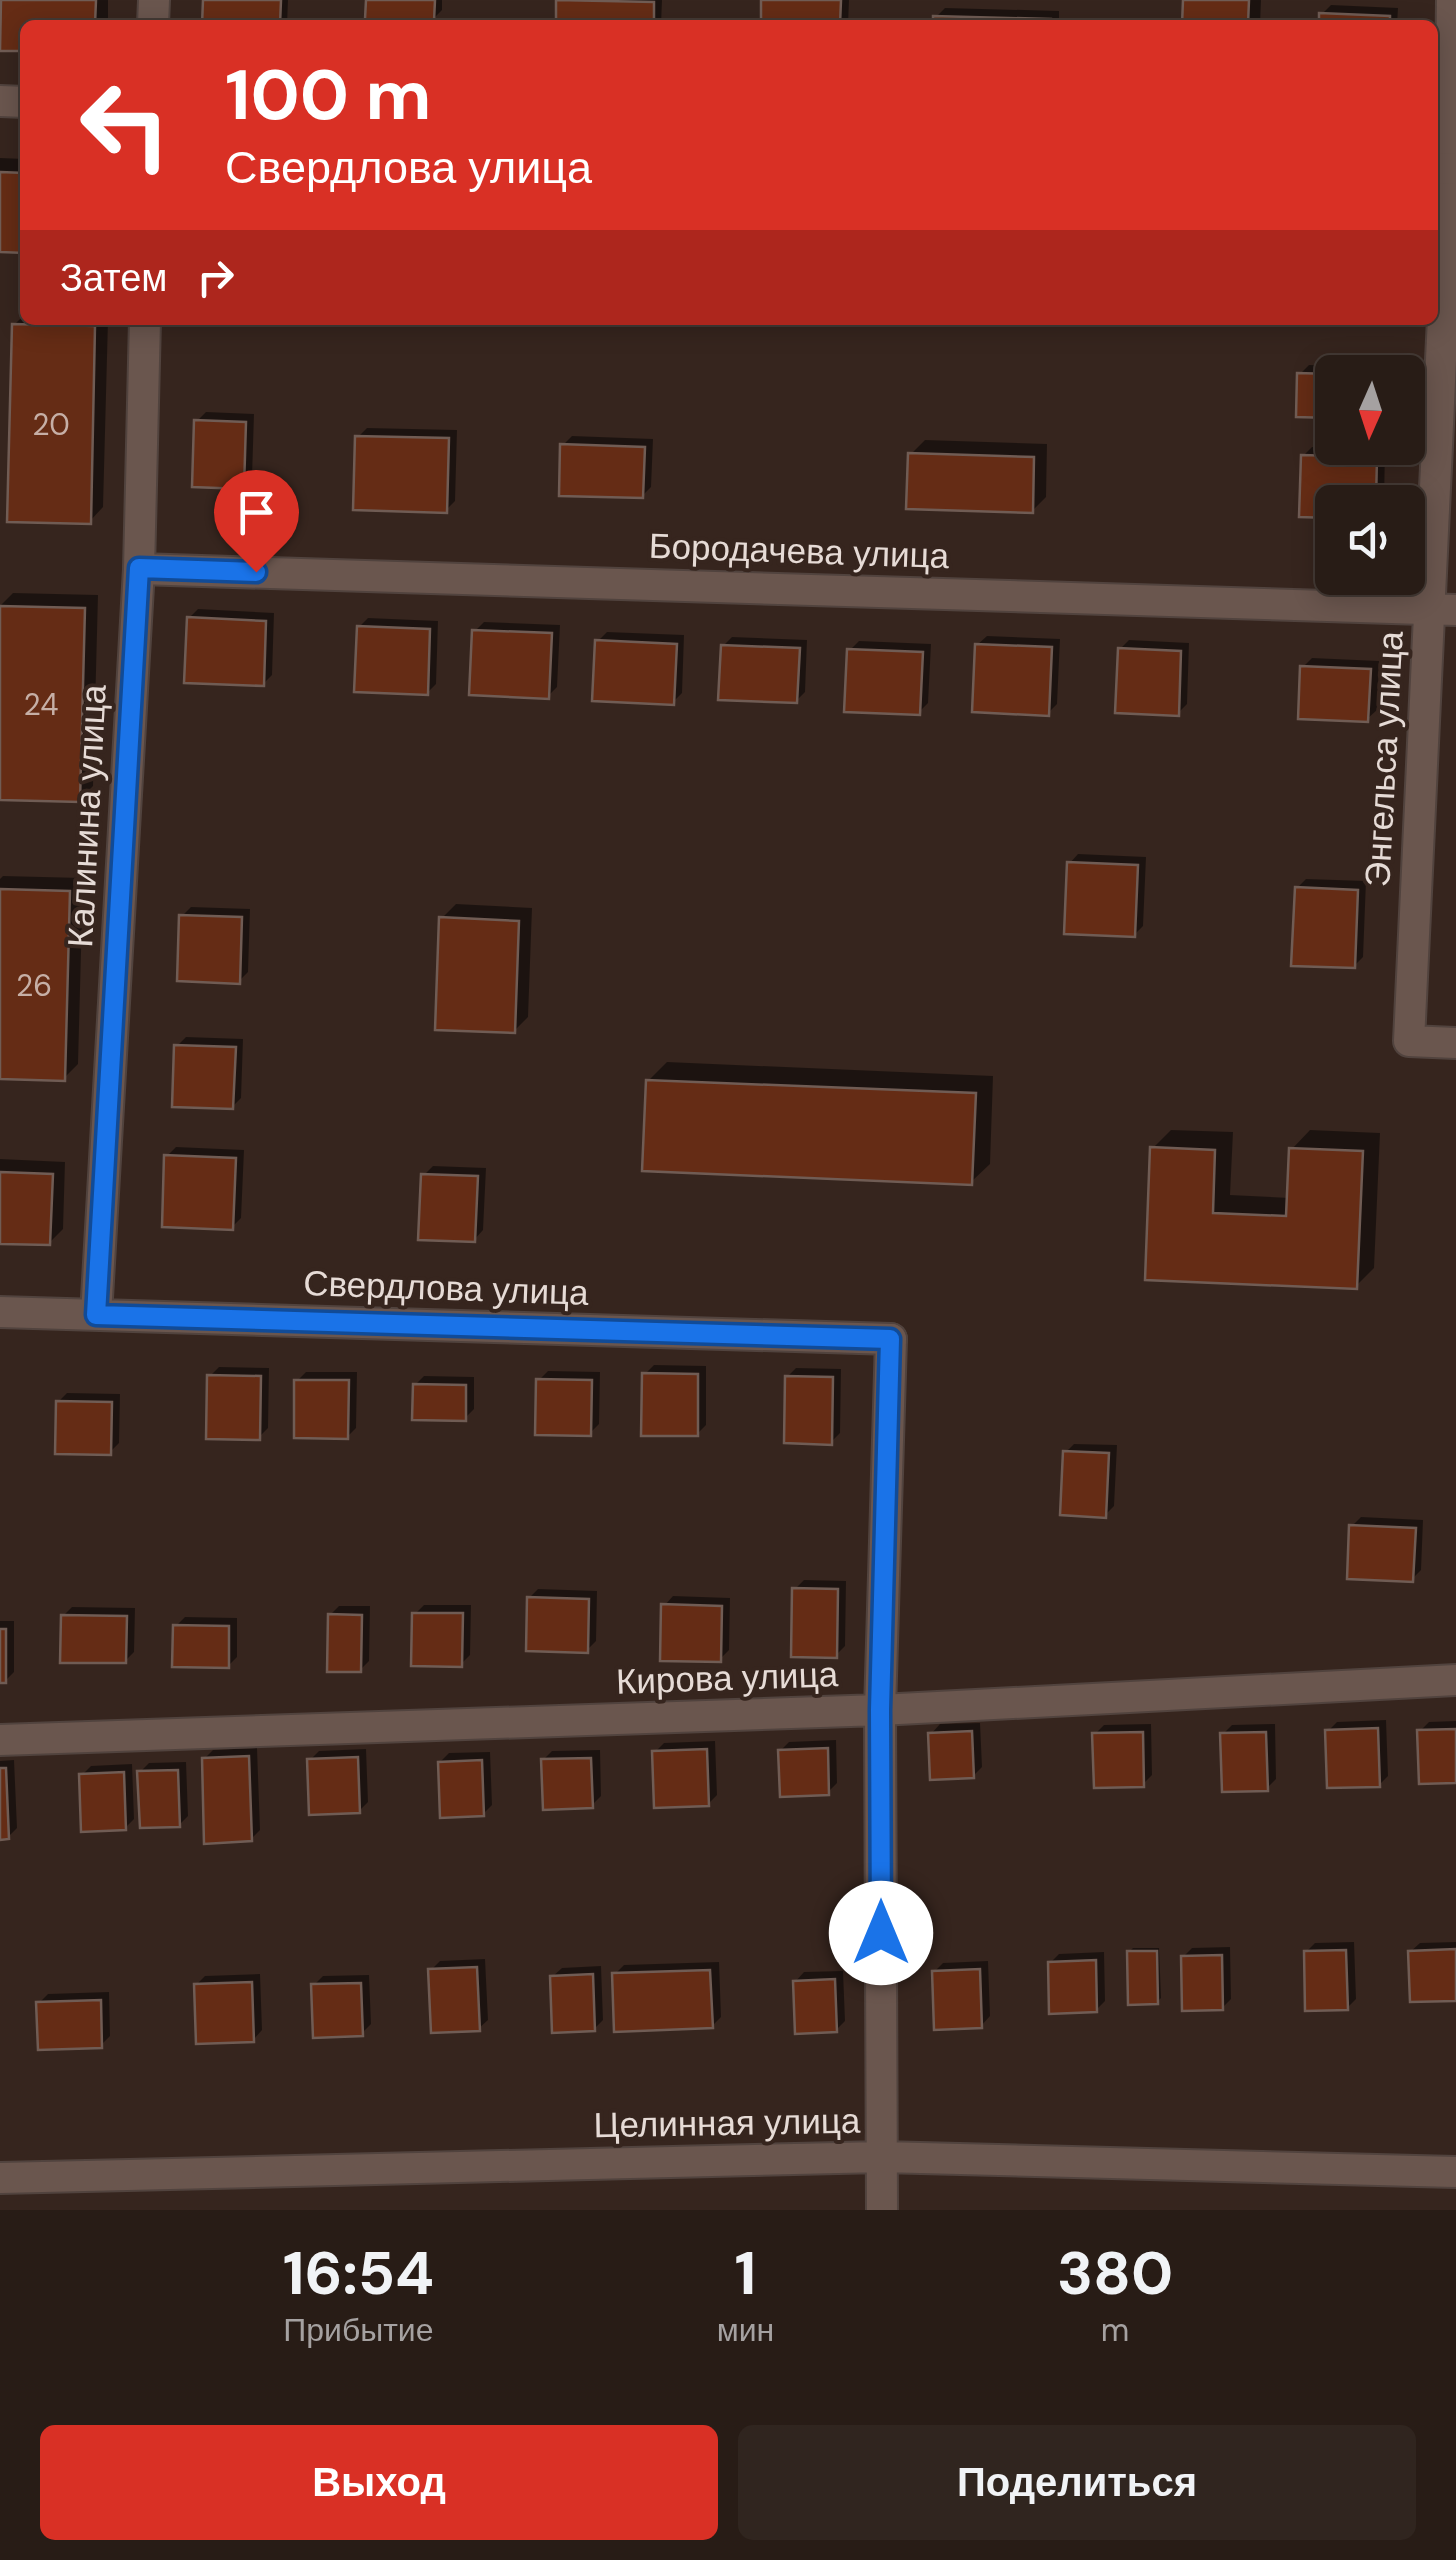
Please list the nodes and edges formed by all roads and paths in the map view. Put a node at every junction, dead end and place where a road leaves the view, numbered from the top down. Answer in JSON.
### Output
{"nodes":[{"id":1,"x":1452,"y":0,"type":"edge"},
{"id":2,"x":1446,"y":168,"type":"edge"},
{"id":3,"x":145,"y":325,"type":"edge"},
{"id":4,"x":139,"y":568,"type":"junction"},
{"id":5,"x":1442,"y":609,"type":"edge"},
{"id":6,"x":1456,"y":1043,"type":"edge"},
{"id":7,"x":0,"y":1312,"type":"edge"},
{"id":8,"x":96,"y":1315,"type":"junction"},
{"id":9,"x":1456,"y":1680,"type":"edge"},
{"id":10,"x":880,"y":1710,"type":"junction"},
{"id":11,"x":0,"y":1740,"type":"edge"},
{"id":12,"x":882,"y":2156,"type":"junction"},
{"id":13,"x":1456,"y":2172,"type":"edge"},
{"id":14,"x":0,"y":2178,"type":"edge"},
{"id":15,"x":882,"y":2210,"type":"edge"}],
"edges":[{"from":1,"to":2,"type":"street","name":"Энгельса улица"},
{"from":2,"to":5,"type":"street","name":"Энгельса улица"},
{"from":3,"to":4,"type":"street","name":"Калинина улица"},
{"from":4,"to":5,"type":"street","name":"Бородачева улица"},
{"from":4,"to":8,"type":"street","name":"Калинина улица"},
{"from":5,"to":6,"type":"street","name":"Энгельса улица"},
{"from":7,"to":8,"type":"street","name":"Свердлова улица"},
{"from":8,"to":10,"type":"street","name":"Свердлова улица"},
{"from":9,"to":10,"type":"street","name":"Кирова улица"},
{"from":10,"to":11,"type":"street","name":"Кирова улица"},
{"from":10,"to":12,"type":"street"},
{"from":12,"to":13,"type":"street","name":"Целинная улица"},
{"from":12,"to":14,"type":"street","name":"Целинная улица"},
{"from":12,"to":15,"type":"street"}]}
